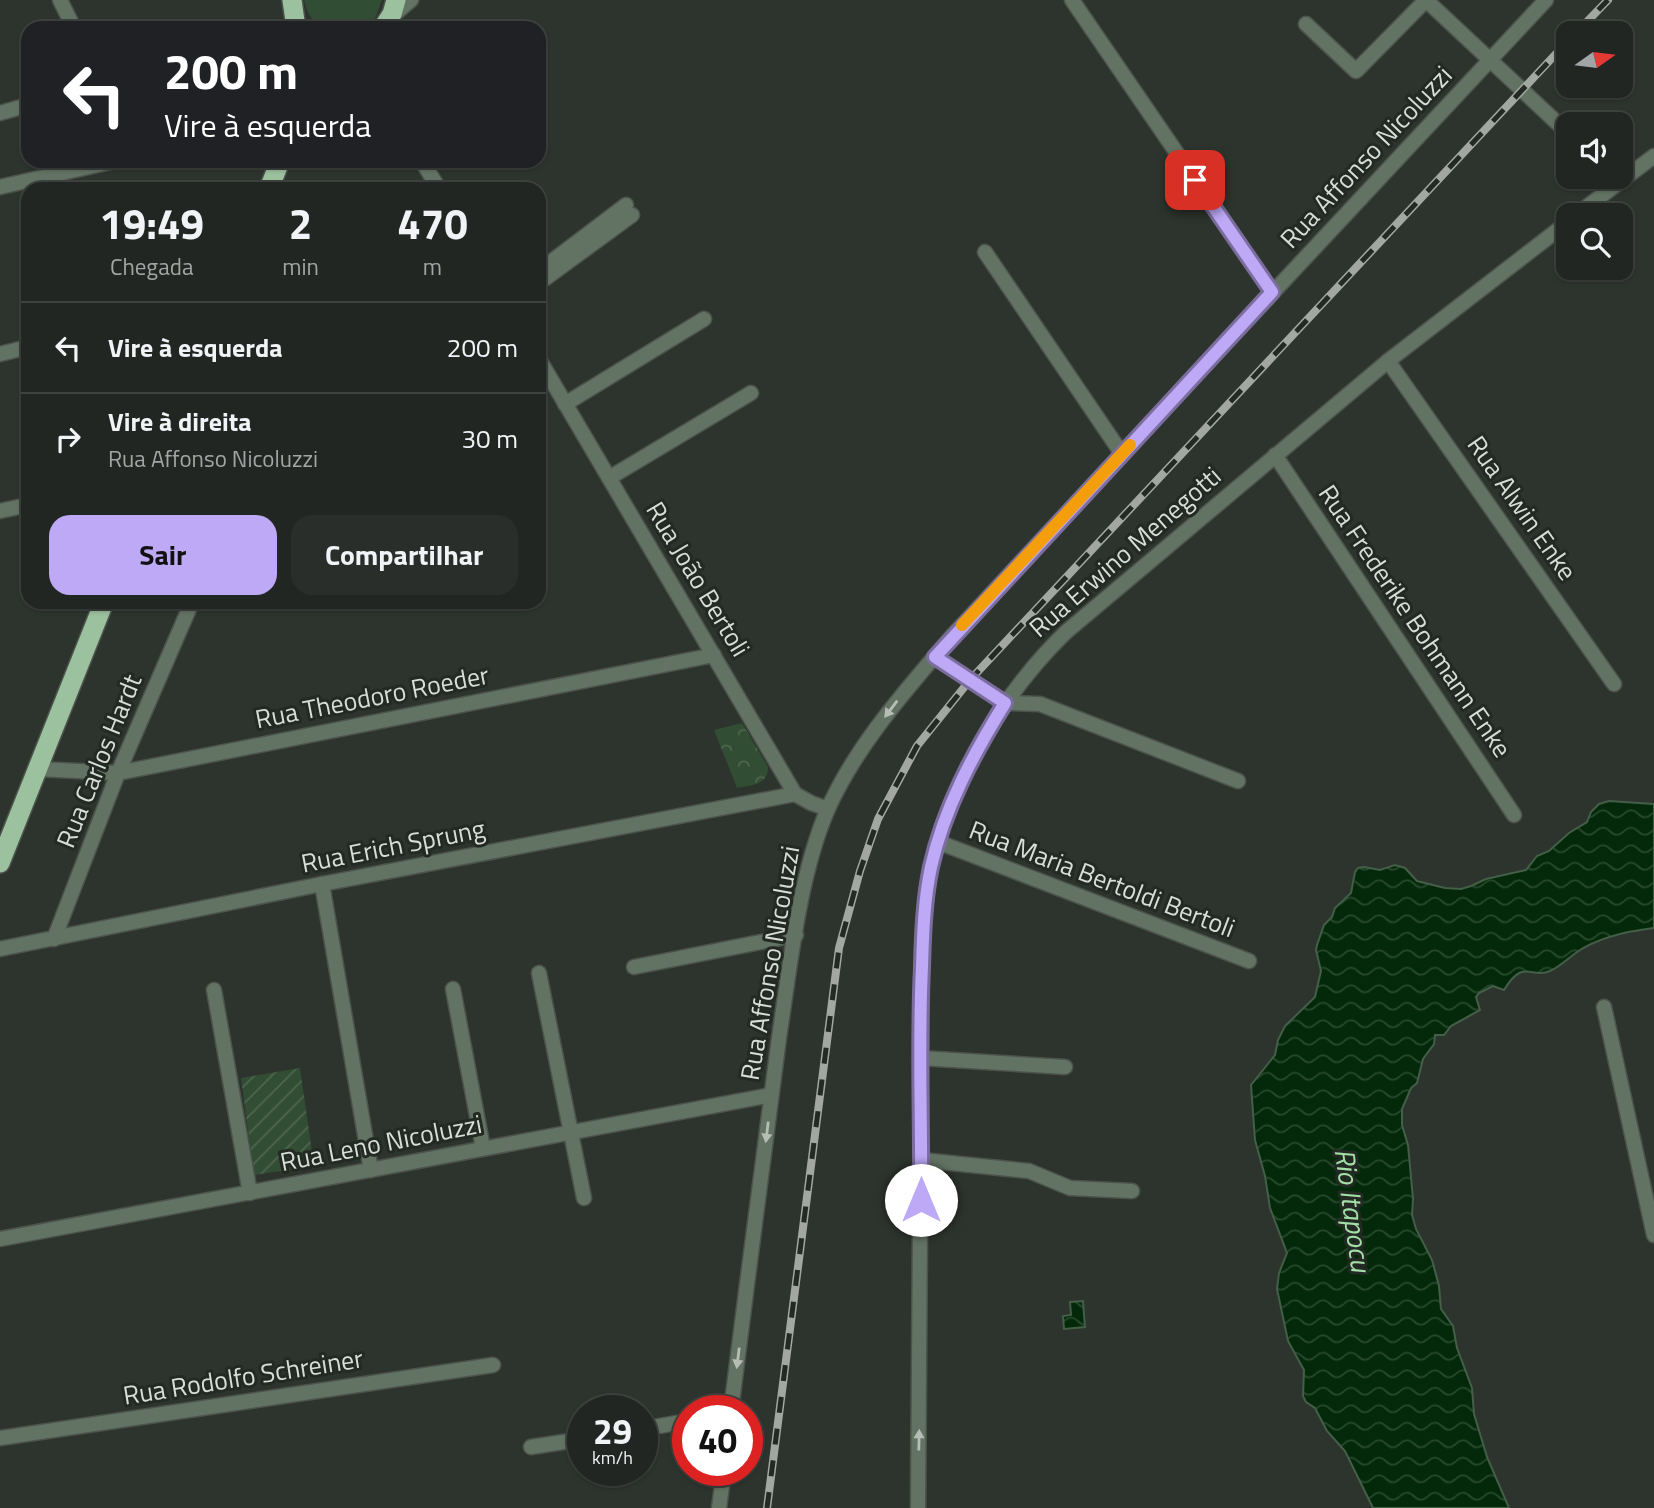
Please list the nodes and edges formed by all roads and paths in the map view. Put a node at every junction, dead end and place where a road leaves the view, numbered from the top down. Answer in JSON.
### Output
{"nodes":[{"id":1,"x":60,"y":0,"type":"edge"},
{"id":2,"x":411,"y":0,"type":"edge"},
{"id":3,"x":1072,"y":0,"type":"edge"},
{"id":4,"x":1426,"y":0,"type":"edge"},
{"id":5,"x":1546,"y":0,"type":"edge"},
{"id":6,"x":389,"y":15,"type":"edge"},
{"id":7,"x":70,"y":21,"type":"edge"},
{"id":8,"x":1306,"y":24,"type":"dead end"},
{"id":9,"x":1490,"y":60,"type":"junction"},
{"id":10,"x":21,"y":108,"type":"edge"},
{"id":11,"x":0,"y":113,"type":"edge"},
{"id":12,"x":1556,"y":122,"type":"edge"},
{"id":13,"x":1654,"y":156,"type":"edge"},
{"id":14,"x":84,"y":168,"type":"edge"},
{"id":15,"x":1633,"y":169,"type":"edge"},
{"id":16,"x":21,"y":182,"type":"edge"},
{"id":17,"x":22,"y":182,"type":"edge"},
{"id":18,"x":0,"y":187,"type":"edge"},
{"id":19,"x":1606,"y":189,"type":"edge"},
{"id":20,"x":1590,"y":203,"type":"edge"},
{"id":21,"x":1556,"y":231,"type":"edge"},
{"id":22,"x":985,"y":252,"type":"dead end"},
{"id":23,"x":546,"y":266,"type":"edge"},
{"id":24,"x":546,"y":277,"type":"edge"},
{"id":25,"x":1272,"y":292,"type":"junction"},
{"id":26,"x":704,"y":318,"type":"dead end"},
{"id":27,"x":21,"y":349,"type":"edge"},
{"id":28,"x":0,"y":354,"type":"edge"},
{"id":29,"x":1388,"y":361,"type":"junction"},
{"id":30,"x":546,"y":371,"type":"edge"},
{"id":31,"x":751,"y":393,"type":"dead end"},
{"id":32,"x":565,"y":404,"type":"junction"},
{"id":33,"x":1122,"y":454,"type":"junction"},
{"id":34,"x":1275,"y":455,"type":"junction"},
{"id":35,"x":609,"y":478,"type":"junction"},
{"id":36,"x":21,"y":506,"type":"edge"},
{"id":37,"x":0,"y":511,"type":"edge"},
{"id":38,"x":101,"y":609,"type":"edge"},
{"id":39,"x":189,"y":609,"type":"edge"},
{"id":40,"x":715,"y":655,"type":"junction"},
{"id":41,"x":935,"y":657,"type":"junction"},
{"id":42,"x":1614,"y":684,"type":"dead end"},
{"id":43,"x":1005,"y":703,"type":"junction"},
{"id":44,"x":37,"y":769,"type":"junction"},
{"id":45,"x":118,"y":773,"type":"junction"},
{"id":46,"x":1238,"y":780,"type":"dead end"},
{"id":47,"x":795,"y":794,"type":"junction"},
{"id":48,"x":828,"y":809,"type":"junction"},
{"id":49,"x":1514,"y":815,"type":"dead end"},
{"id":50,"x":938,"y":842,"type":"junction"},
{"id":51,"x":0,"y":863,"type":"edge"},
{"id":52,"x":322,"y":884,"type":"junction"},
{"id":53,"x":796,"y":935,"type":"junction"},
{"id":54,"x":54,"y":939,"type":"junction"},
{"id":55,"x":0,"y":949,"type":"edge"},
{"id":56,"x":1249,"y":961,"type":"dead end"},
{"id":57,"x":634,"y":967,"type":"dead end"},
{"id":58,"x":539,"y":973,"type":"dead end"},
{"id":59,"x":453,"y":989,"type":"dead end"},
{"id":60,"x":214,"y":990,"type":"dead end"},
{"id":61,"x":1604,"y":1007,"type":"dead end"},
{"id":62,"x":920,"y":1058,"type":"junction"},
{"id":63,"x":1065,"y":1067,"type":"dead end"},
{"id":64,"x":771,"y":1095,"type":"junction"},
{"id":65,"x":570,"y":1132,"type":"junction"},
{"id":66,"x":483,"y":1148,"type":"junction"},
{"id":67,"x":921,"y":1160,"type":"junction"},
{"id":68,"x":371,"y":1170,"type":"junction"},
{"id":69,"x":1132,"y":1191,"type":"dead end"},
{"id":70,"x":250,"y":1193,"type":"junction"},
{"id":71,"x":584,"y":1198,"type":"dead end"},
{"id":72,"x":1654,"y":1235,"type":"edge"},
{"id":73,"x":0,"y":1239,"type":"edge"},
{"id":74,"x":493,"y":1365,"type":"dead end"},
{"id":75,"x":733,"y":1395,"type":"edge"},
{"id":76,"x":0,"y":1438,"type":"edge"},
{"id":77,"x":567,"y":1441,"type":"edge"},
{"id":78,"x":531,"y":1447,"type":"dead end"},
{"id":79,"x":722,"y":1486,"type":"edge"},
{"id":80,"x":719,"y":1508,"type":"edge"},
{"id":81,"x":918,"y":1508,"type":"edge"}],
"edges":[{"from":1,"to":7,"type":"street"},
{"from":2,"to":6,"type":"street"},
{"from":3,"to":25,"type":"street"},
{"from":4,"to":8,"type":"street"},
{"from":4,"to":9,"type":"street"},
{"from":5,"to":9,"type":"street","name":"Rua Affonso Nicoluzzi"},
{"from":9,"to":12,"type":"street"},
{"from":9,"to":25,"type":"street","name":"Rua Affonso Nicoluzzi"},
{"from":10,"to":11,"type":"street"},
{"from":13,"to":15,"type":"street"},
{"from":14,"to":17,"type":"street"},
{"from":16,"to":18,"type":"street"},
{"from":19,"to":20,"type":"street"},
{"from":21,"to":29,"type":"street","name":"Rua Erwino Menegotti"},
{"from":22,"to":33,"type":"street"},
{"from":23,"to":24,"type":"street"},
{"from":25,"to":33,"type":"street","name":"Rua Affonso Nicoluzzi"},
{"from":26,"to":32,"type":"street"},
{"from":27,"to":28,"type":"street"},
{"from":29,"to":34,"type":"street","name":"Rua Erwino Menegotti"},
{"from":29,"to":42,"type":"street","name":"Rua Alwin Enke"},
{"from":30,"to":32,"type":"street","name":"Rua João Bertoli"},
{"from":31,"to":35,"type":"street"},
{"from":32,"to":35,"type":"street","name":"Rua João Bertoli"},
{"from":33,"to":41,"type":"street","name":"Rua Affonso Nicoluzzi"},
{"from":34,"to":43,"type":"street","name":"Rua Erwino Menegotti"},
{"from":34,"to":49,"type":"street","name":"Rua Frederike Bohmann Enke"},
{"from":35,"to":40,"type":"street","name":"Rua João Bertoli"},
{"from":36,"to":37,"type":"street"},
{"from":38,"to":44,"type":"highway"},
{"from":39,"to":45,"type":"street","name":"Rua Carlos Hardt"},
{"from":40,"to":45,"type":"street","name":"Rua Theodoro Roeder"},
{"from":40,"to":47,"type":"street","name":"Rua João Bertoli"},
{"from":41,"to":43,"type":"street"},
{"from":41,"to":48,"type":"street","name":"Rua Affonso Nicoluzzi","one_way":true},
{"from":43,"to":46,"type":"street"},
{"from":43,"to":50,"type":"street","name":"Rua Erwino Menegotti"},
{"from":44,"to":45,"type":"street","name":"Rua Theodoro Roeder"},
{"from":44,"to":51,"type":"highway"},
{"from":45,"to":54,"type":"street","name":"Rua Carlos Hardt"},
{"from":47,"to":48,"type":"street"},
{"from":47,"to":52,"type":"street","name":"Rua Erich Sprung"},
{"from":48,"to":53,"type":"street","name":"Rua Affonso Nicoluzzi"},
{"from":50,"to":56,"type":"street","name":"Rua Maria Bertoldi Bertoli"},
{"from":50,"to":62,"type":"street","name":"Rua Erwino Menegotti"},
{"from":52,"to":54,"type":"street","name":"Rua Erich Sprung"},
{"from":52,"to":68,"type":"street"},
{"from":53,"to":57,"type":"street"},
{"from":53,"to":64,"type":"street","name":"Rua Affonso Nicoluzzi"},
{"from":54,"to":55,"type":"street","name":"Rua Erich Sprung"},
{"from":58,"to":65,"type":"street"},
{"from":59,"to":66,"type":"street"},
{"from":60,"to":70,"type":"street"},
{"from":61,"to":72,"type":"street"},
{"from":62,"to":63,"type":"street"},
{"from":62,"to":67,"type":"street","name":"Rua Erwino Menegotti"},
{"from":64,"to":65,"type":"street","name":"Rua Leno Nicoluzzi"},
{"from":64,"to":75,"type":"street","name":"Rua Affonso Nicoluzzi","one_way":true},
{"from":65,"to":66,"type":"street","name":"Rua Leno Nicoluzzi"},
{"from":65,"to":71,"type":"street"},
{"from":66,"to":68,"type":"street","name":"Rua Leno Nicoluzzi"},
{"from":67,"to":69,"type":"street"},
{"from":81,"to":67,"type":"street","name":"Rua Erwino Menegotti","one_way":true},
{"from":68,"to":70,"type":"street","name":"Rua Leno Nicoluzzi"},
{"from":70,"to":73,"type":"street","name":"Rua Leno Nicoluzzi"},
{"from":74,"to":76,"type":"street","name":"Rua Rodolfo Schreiner"},
{"from":77,"to":78,"type":"street"},
{"from":79,"to":80,"type":"street"}]}
